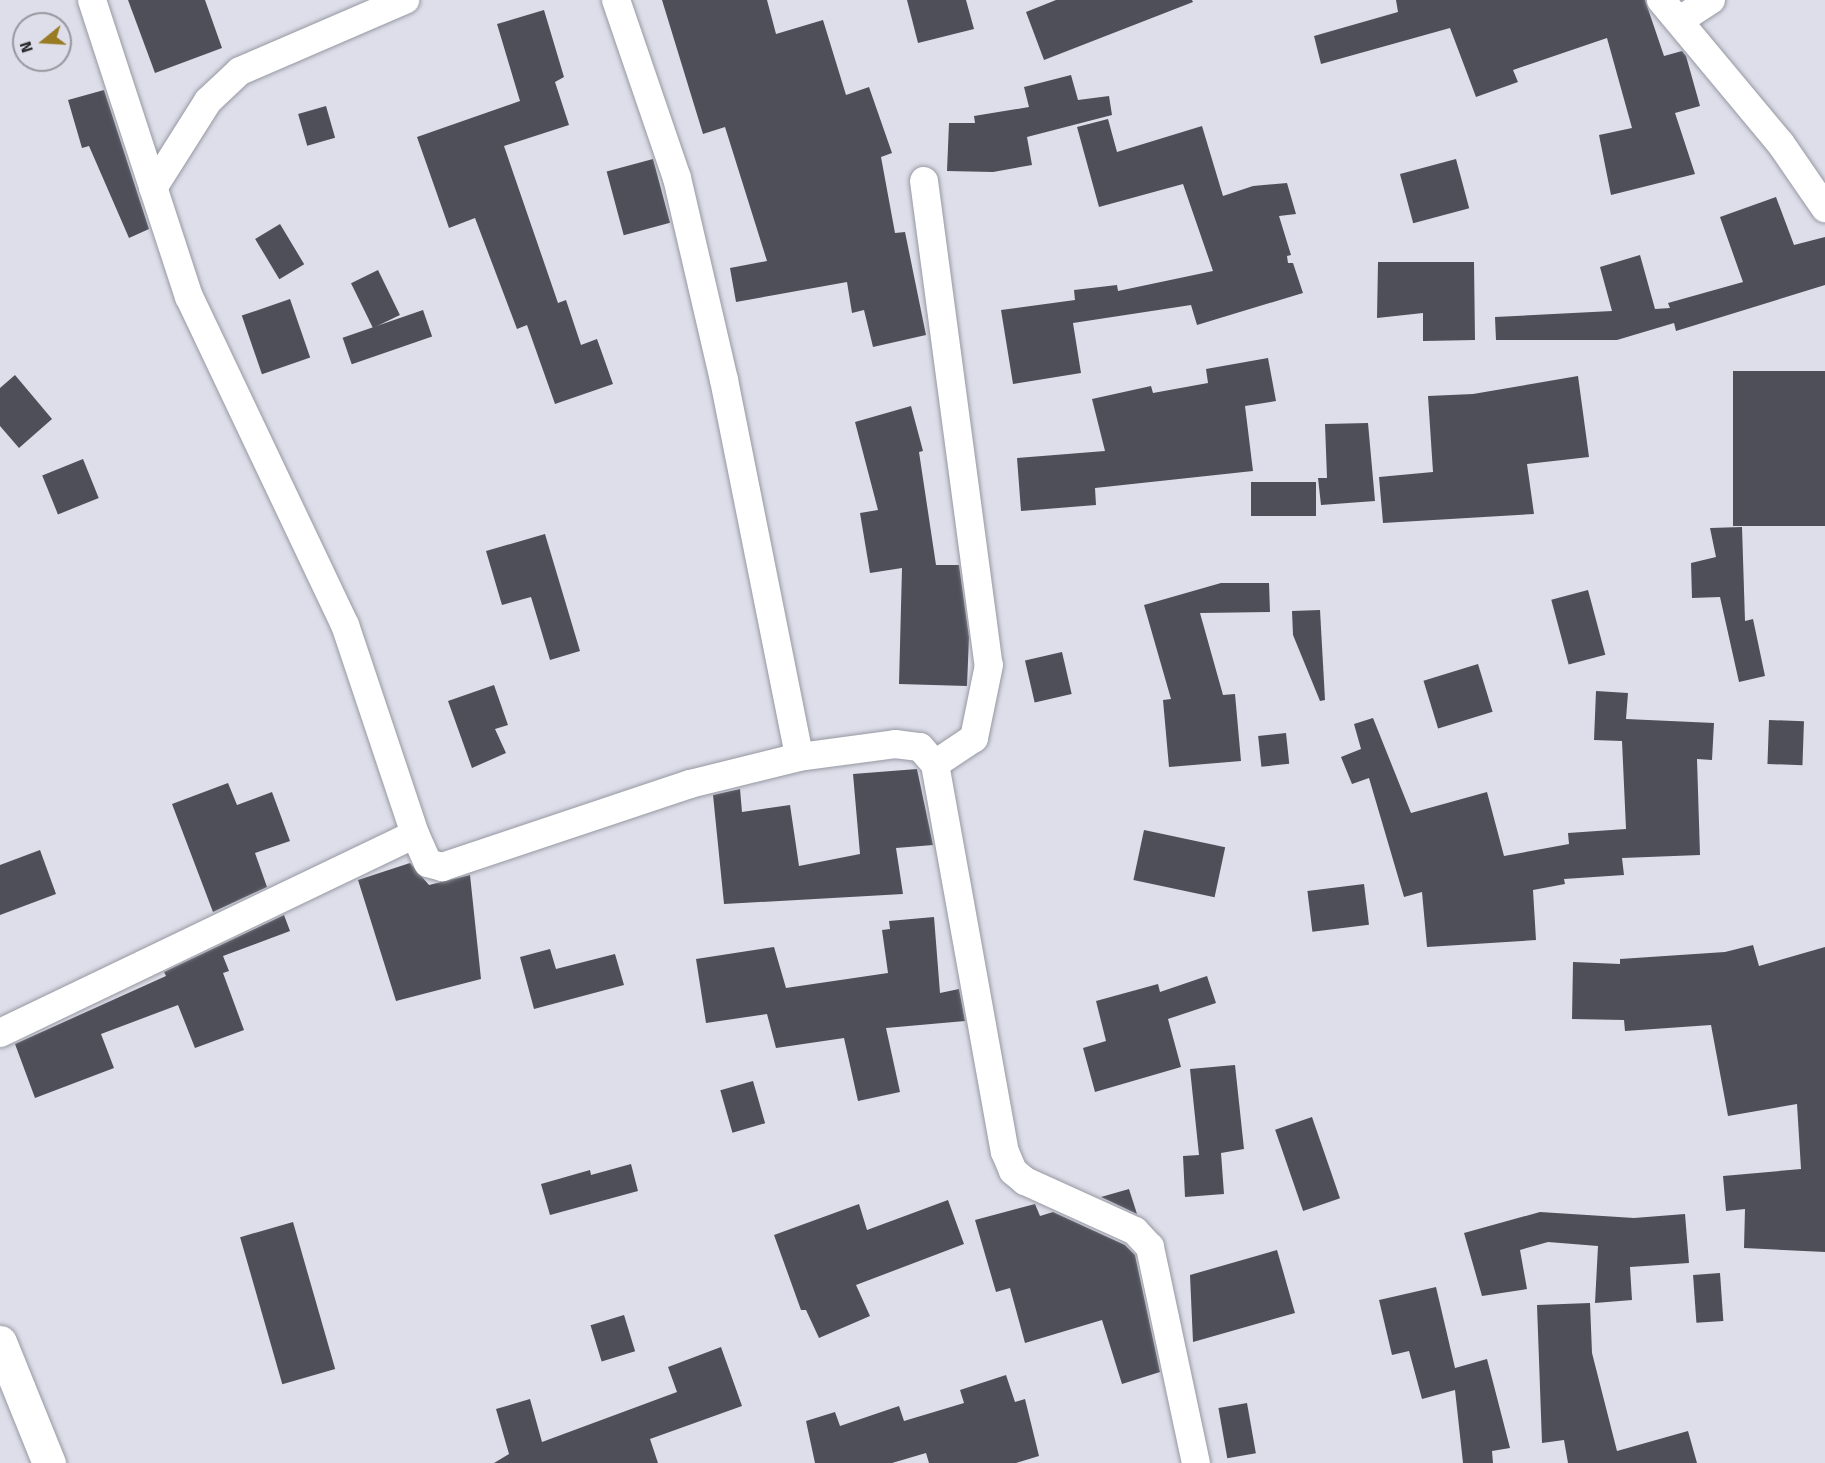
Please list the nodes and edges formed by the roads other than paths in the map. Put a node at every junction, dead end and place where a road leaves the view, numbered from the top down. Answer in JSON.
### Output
{"nodes":[{"id":1,"x":92,"y":0,"type":"edge"},
{"id":2,"x":405,"y":0,"type":"edge"},
{"id":3,"x":616,"y":0,"type":"edge"},
{"id":4,"x":1711,"y":0,"type":"edge"},
{"id":5,"x":1670,"y":10,"type":"edge"},
{"id":6,"x":924,"y":181,"type":"dead end"},
{"id":7,"x":153,"y":188,"type":"junction"},
{"id":8,"x":1825,"y":208,"type":"edge"},
{"id":9,"x":799,"y":757,"type":"junction"},
{"id":10,"x":935,"y":764,"type":"junction"},
{"id":11,"x":415,"y":834,"type":"junction"},
{"id":12,"x":0,"y":1033,"type":"edge"},
{"id":13,"x":0,"y":1342,"type":"edge"},
{"id":14,"x":49,"y":1463,"type":"edge"},
{"id":15,"x":1196,"y":1463,"type":"edge"}],
"edges":[{"from":1,"to":7,"type":"street"},
{"from":2,"to":7,"type":"street"},
{"from":3,"to":9,"type":"street"},
{"from":4,"to":5,"type":"street"},
{"from":5,"to":8,"type":"street"},
{"from":6,"to":10,"type":"street"},
{"from":7,"to":11,"type":"street"},
{"from":9,"to":10,"type":"street"},
{"from":9,"to":11,"type":"street"},
{"from":10,"to":15,"type":"street"},
{"from":11,"to":12,"type":"street"},
{"from":13,"to":14,"type":"main road"}]}
